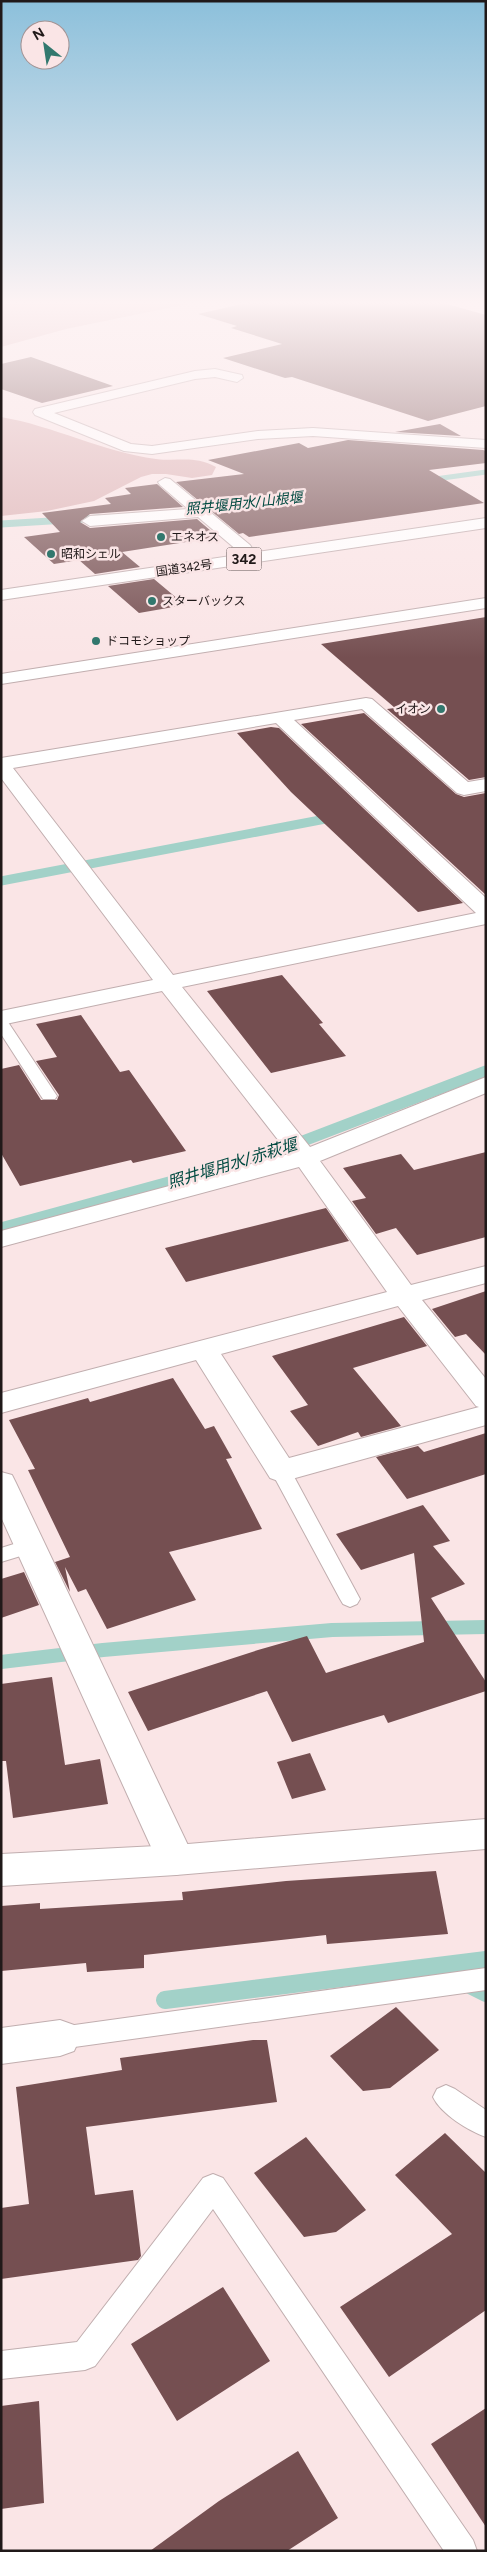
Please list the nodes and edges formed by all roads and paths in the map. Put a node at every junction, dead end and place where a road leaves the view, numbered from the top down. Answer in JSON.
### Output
{"nodes":[{"id":1,"x":60,"y":420,"type":"edge"},
{"id":2,"x":486,"y":444,"type":"edge"},
{"id":3,"x":165,"y":482,"type":"dead end"},
{"id":4,"x":201,"y":512,"type":"junction"},
{"id":5,"x":486,"y":512,"type":"edge"},
{"id":6,"x":90,"y":521,"type":"dead end"},
{"id":7,"x":486,"y":524,"type":"edge"},
{"id":8,"x":244,"y":548,"type":"junction"},
{"id":9,"x":1,"y":583,"type":"edge"},
{"id":10,"x":1,"y":595,"type":"edge"},
{"id":11,"x":486,"y":603,"type":"edge"},
{"id":12,"x":1,"y":679,"type":"edge"},
{"id":13,"x":280,"y":717,"type":"junction"},
{"id":14,"x":1,"y":764,"type":"edge"},
{"id":15,"x":486,"y":786,"type":"edge"},
{"id":16,"x":486,"y":910,"type":"edge"},
{"id":17,"x":486,"y":917,"type":"edge"},
{"id":18,"x":167,"y":983,"type":"junction"},
{"id":19,"x":1,"y":1020,"type":"edge"},
{"id":20,"x":486,"y":1084,"type":"edge"},
{"id":21,"x":49,"y":1096,"type":"dead end"},
{"id":22,"x":305,"y":1158,"type":"junction"},
{"id":23,"x":1,"y":1239,"type":"edge"},
{"id":24,"x":486,"y":1274,"type":"edge"},
{"id":25,"x":405,"y":1297,"type":"junction"},
{"id":26,"x":204,"y":1350,"type":"junction"},
{"id":27,"x":486,"y":1399,"type":"edge"},
{"id":28,"x":1,"y":1403,"type":"edge"},
{"id":29,"x":486,"y":1415,"type":"edge"},
{"id":30,"x":281,"y":1471,"type":"junction"},
{"id":31,"x":1,"y":1484,"type":"edge"},
{"id":32,"x":16,"y":1551,"type":"edge"},
{"id":33,"x":350,"y":1599,"type":"dead end"},
{"id":34,"x":486,"y":1834,"type":"edge"},
{"id":35,"x":176,"y":1860,"type":"junction"},
{"id":36,"x":1,"y":1870,"type":"edge"},
{"id":37,"x":486,"y":1979,"type":"edge"},
{"id":38,"x":60,"y":2038,"type":"joint"},
{"id":39,"x":1,"y":2046,"type":"edge"},
{"id":40,"x":446,"y":2096,"type":"dead end"},
{"id":41,"x":486,"y":2125,"type":"edge"},
{"id":42,"x":1,"y":2365,"type":"edge"},
{"id":43,"x":462,"y":2551,"type":"edge"}],
"edges":[{"from":1,"to":2,"type":"main road"},
{"from":3,"to":4,"type":"main road"},
{"from":4,"to":6,"type":"main road"},
{"from":4,"to":8,"type":"main road"},
{"from":5,"to":8,"type":"main road","name":"国道342号","number":"342"},
{"from":7,"to":10,"type":"main road","name":"国道342号","number":"342"},
{"from":8,"to":9,"type":"main road","name":"国道342号","number":"342"},
{"from":11,"to":12,"type":"main road"},
{"from":13,"to":14,"type":"main road"},
{"from":13,"to":15,"type":"main road"},
{"from":13,"to":16,"type":"main road"},
{"from":14,"to":18,"type":"main road"},
{"from":17,"to":18,"type":"main road"},
{"from":18,"to":19,"type":"main road"},
{"from":18,"to":22,"type":"main road"},
{"from":19,"to":21,"type":"lane"},
{"from":20,"to":22,"type":"main road"},
{"from":22,"to":23,"type":"main road"},
{"from":22,"to":25,"type":"main road"},
{"from":24,"to":25,"type":"main road"},
{"from":25,"to":26,"type":"main road"},
{"from":25,"to":27,"type":"main road"},
{"from":26,"to":28,"type":"main road"},
{"from":26,"to":30,"type":"main road"},
{"from":29,"to":30,"type":"main road"},
{"from":30,"to":33,"type":"lane"},
{"from":31,"to":32,"type":"main road"},
{"from":32,"to":35,"type":"main road"},
{"from":34,"to":35,"type":"main road"},
{"from":35,"to":36,"type":"main road"},
{"from":37,"to":38,"type":"lane"},
{"from":38,"to":39,"type":"main road"},
{"from":40,"to":41,"type":"lane"},
{"from":42,"to":43,"type":"lane"}]}
